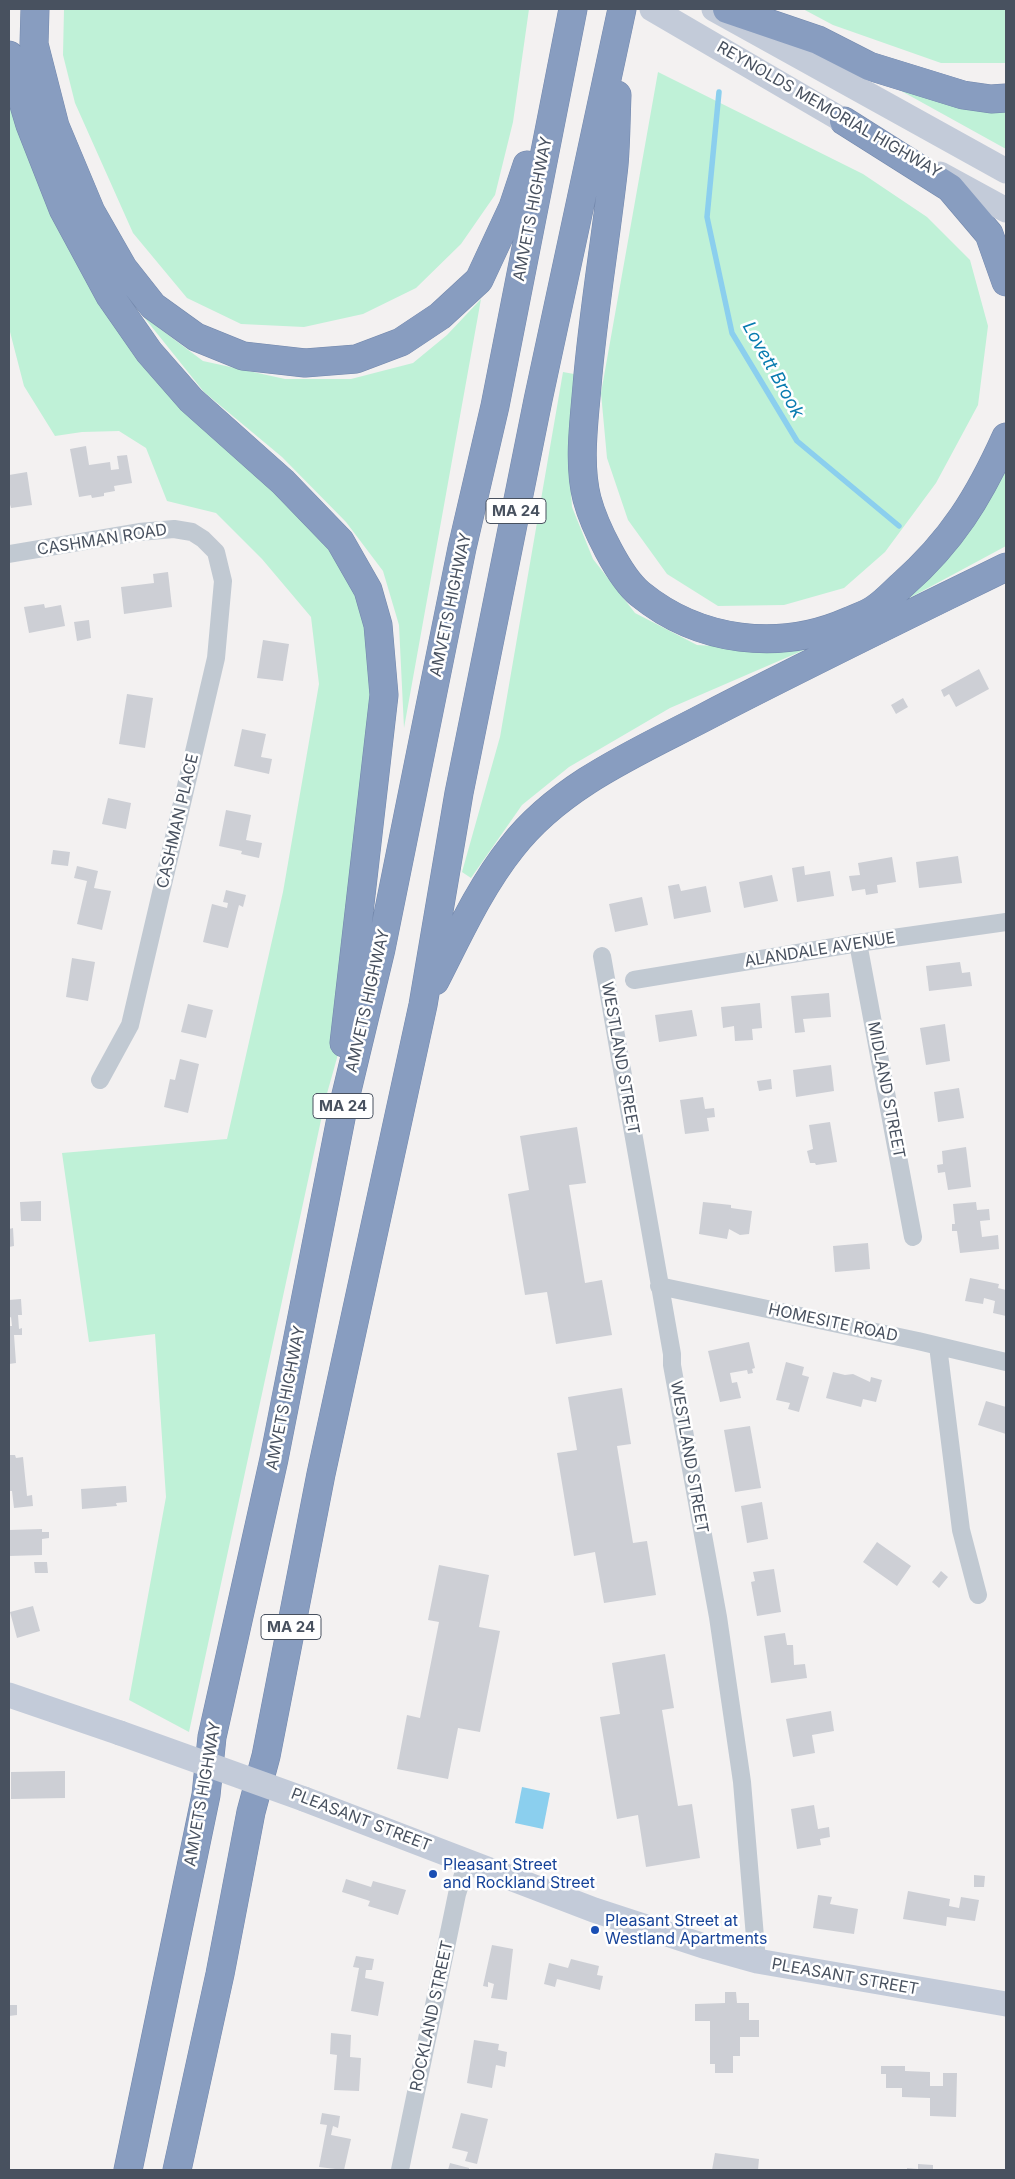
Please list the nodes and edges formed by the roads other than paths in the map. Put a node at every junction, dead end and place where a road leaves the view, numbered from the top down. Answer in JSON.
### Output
{"nodes":[{"id":1,"x":35,"y":9,"type":"edge"},
{"id":2,"x":573,"y":9,"type":"edge"},
{"id":3,"x":652,"y":9,"type":"edge"},
{"id":4,"x":714,"y":9,"type":"edge"},
{"id":5,"x":727,"y":9,"type":"edge"},
{"id":6,"x":621,"y":14,"type":"edge"},
{"id":7,"x":566,"y":42,"type":"junction"},
{"id":8,"x":9,"y":55,"type":"edge"},
{"id":9,"x":1006,"y":98,"type":"edge"},
{"id":10,"x":844,"y":121,"type":"junction"},
{"id":11,"x":1006,"y":171,"type":"edge"},
{"id":12,"x":1006,"y":210,"type":"edge"},
{"id":13,"x":1006,"y":282,"type":"edge"},
{"id":14,"x":1006,"y":437,"type":"edge"},
{"id":15,"x":9,"y":554,"type":"edge"},
{"id":16,"x":216,"y":554,"type":"joint"},
{"id":17,"x":1006,"y":566,"type":"edge"},
{"id":18,"x":1006,"y":922,"type":"edge"},
{"id":19,"x":858,"y":943,"type":"junction"},
{"id":20,"x":602,"y":956,"type":"dead end"},
{"id":21,"x":634,"y":980,"type":"dead end"},
{"id":22,"x":423,"y":1005,"type":"junction"},
{"id":23,"x":100,"y":1080,"type":"dead end"},
{"id":24,"x":344,"y":1104,"type":"junction"},
{"id":25,"x":913,"y":1237,"type":"dead end"},
{"id":26,"x":659,"y":1286,"type":"junction"},
{"id":27,"x":938,"y":1346,"type":"junction"},
{"id":28,"x":1006,"y":1362,"type":"edge"},
{"id":29,"x":978,"y":1595,"type":"dead end"},
{"id":30,"x":9,"y":1695,"type":"edge"},
{"id":31,"x":467,"y":1862,"type":"junction"},
{"id":32,"x":757,"y":1961,"type":"junction"},
{"id":33,"x":1006,"y":2004,"type":"edge"},
{"id":34,"x":128,"y":2170,"type":"edge"},
{"id":35,"x":177,"y":2170,"type":"edge"},
{"id":36,"x":400,"y":2170,"type":"edge"}],
"edges":[{"from":1,"to":7,"type":"highway"},
{"from":2,"to":7,"type":"highway","name":"AMVETS HIGHWAY","number":"MA 24"},
{"from":3,"to":10,"type":"main road","name":"REYNOLDS MEMORIAL HIGHWAY"},
{"from":4,"to":11,"type":"main road","name":"REYNOLDS MEMORIAL HIGHWAY"},
{"from":5,"to":9,"type":"highway"},
{"from":6,"to":14,"type":"highway"},
{"from":6,"to":22,"type":"highway","number":"MA 24"},
{"from":7,"to":24,"type":"highway","name":"AMVETS HIGHWAY","number":"MA 24"},
{"from":8,"to":24,"type":"highway"},
{"from":10,"to":12,"type":"main road","name":"REYNOLDS MEMORIAL HIGHWAY"},
{"from":10,"to":13,"type":"highway"},
{"from":15,"to":16,"type":"street","name":"CASHMAN ROAD"},
{"from":16,"to":23,"type":"street","name":"CASHMAN PLACE"},
{"from":17,"to":22,"type":"highway"},
{"from":18,"to":19,"type":"street","name":"ALANDALE AVENUE"},
{"from":19,"to":21,"type":"street","name":"ALANDALE AVENUE"},
{"from":19,"to":25,"type":"street","name":"MIDLAND STREET"},
{"from":20,"to":26,"type":"street","name":"WESTLAND STREET"},
{"from":22,"to":35,"type":"highway","number":"MA 24"},
{"from":24,"to":34,"type":"highway","name":"AMVETS HIGHWAY","number":"MA 24"},
{"from":26,"to":27,"type":"street","name":"HOMESITE ROAD"},
{"from":26,"to":32,"type":"street","name":"WESTLAND STREET"},
{"from":27,"to":28,"type":"street","name":"HOMESITE ROAD"},
{"from":27,"to":29,"type":"street"},
{"from":30,"to":31,"type":"main road","name":"PLEASANT STREET","bridge":true},
{"from":31,"to":32,"type":"main road","name":"PLEASANT STREET"},
{"from":31,"to":36,"type":"street","name":"ROCKLAND STREET"},
{"from":32,"to":33,"type":"main road","name":"PLEASANT STREET"}]}
